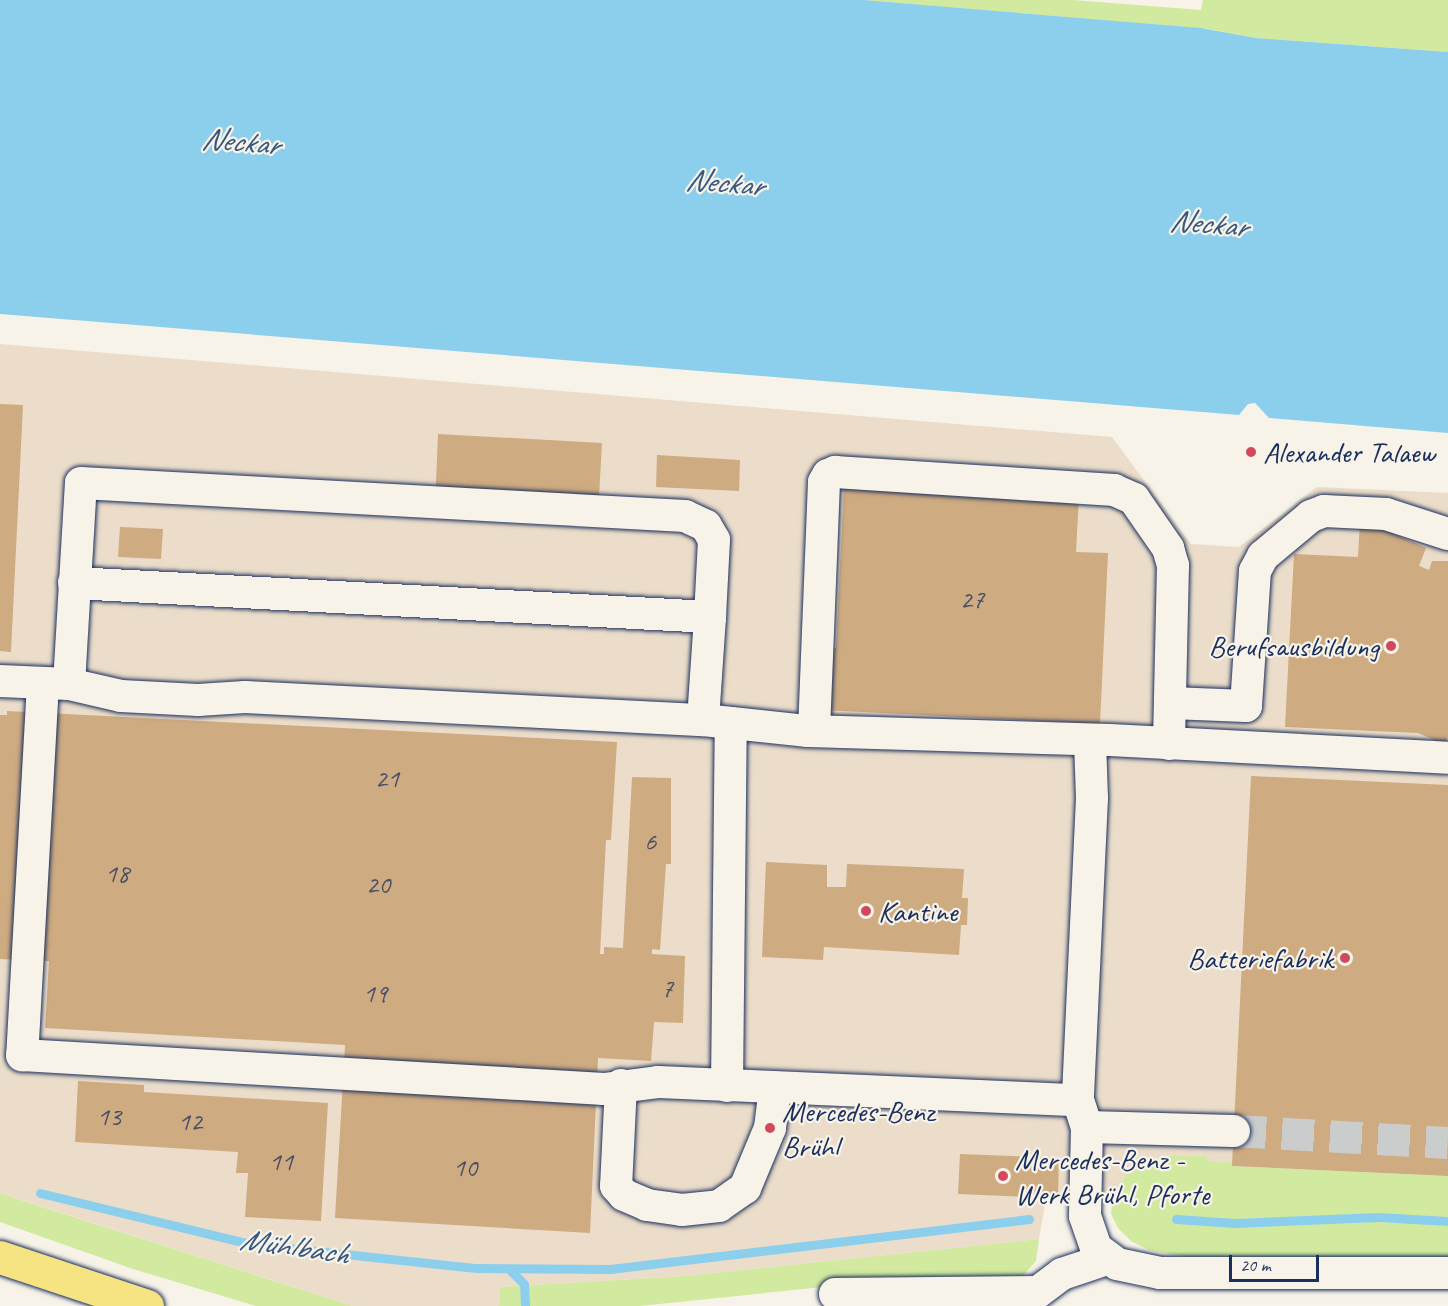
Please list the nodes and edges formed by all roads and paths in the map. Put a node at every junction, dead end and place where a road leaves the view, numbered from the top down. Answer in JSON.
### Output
{"nodes":[{"id":1,"x":1448,"y":534,"type":"edge"},
{"id":2,"x":74,"y":584,"type":"junction"},
{"id":3,"x":710,"y":617,"type":"junction"},
{"id":4,"x":0,"y":681,"type":"edge"},
{"id":5,"x":56,"y":684,"type":"junction"},
{"id":6,"x":1171,"y":703,"type":"junction"},
{"id":7,"x":717,"y":722,"type":"junction"},
{"id":8,"x":814,"y":731,"type":"junction"},
{"id":9,"x":1090,"y":741,"type":"junction"},
{"id":10,"x":1169,"y":744,"type":"junction"},
{"id":11,"x":1448,"y":758,"type":"edge"},
{"id":12,"x":13,"y":982,"type":"edge"},
{"id":13,"x":621,"y":1085,"type":"junction"},
{"id":14,"x":727,"y":1086,"type":"junction"},
{"id":15,"x":775,"y":1087,"type":"junction"},
{"id":16,"x":1082,"y":1113,"type":"junction"},
{"id":17,"x":1234,"y":1131,"type":"tunnel mouth"},
{"id":18,"x":0,"y":1257,"type":"edge"},
{"id":19,"x":1107,"y":1259,"type":"junction"},
{"id":20,"x":1448,"y":1273,"type":"edge"},
{"id":21,"x":835,"y":1294,"type":"dead end"},
{"id":22,"x":147,"y":1306,"type":"edge"}],
"edges":[{"from":1,"to":6,"type":"street"},
{"from":2,"to":3,"type":"street"},
{"from":2,"to":3,"type":"street"},
{"from":2,"to":5,"type":"street"},
{"from":3,"to":7,"type":"street"},
{"from":4,"to":5,"type":"street"},
{"from":5,"to":7,"type":"street"},
{"from":5,"to":12,"type":"street"},
{"from":6,"to":8,"type":"street"},
{"from":6,"to":10,"type":"street"},
{"from":7,"to":8,"type":"street"},
{"from":7,"to":14,"type":"street"},
{"from":8,"to":9,"type":"street"},
{"from":9,"to":10,"type":"street"},
{"from":9,"to":16,"type":"street"},
{"from":10,"to":11,"type":"street"},
{"from":12,"to":13,"type":"street"},
{"from":13,"to":14,"type":"street"},
{"from":13,"to":15,"type":"street"},
{"from":14,"to":15,"type":"street"},
{"from":15,"to":16,"type":"street"},
{"from":16,"to":17,"type":"street"},
{"from":16,"to":19,"type":"street"},
{"from":18,"to":22,"type":"highway"},
{"from":19,"to":20,"type":"street"},
{"from":19,"to":21,"type":"street"}]}
